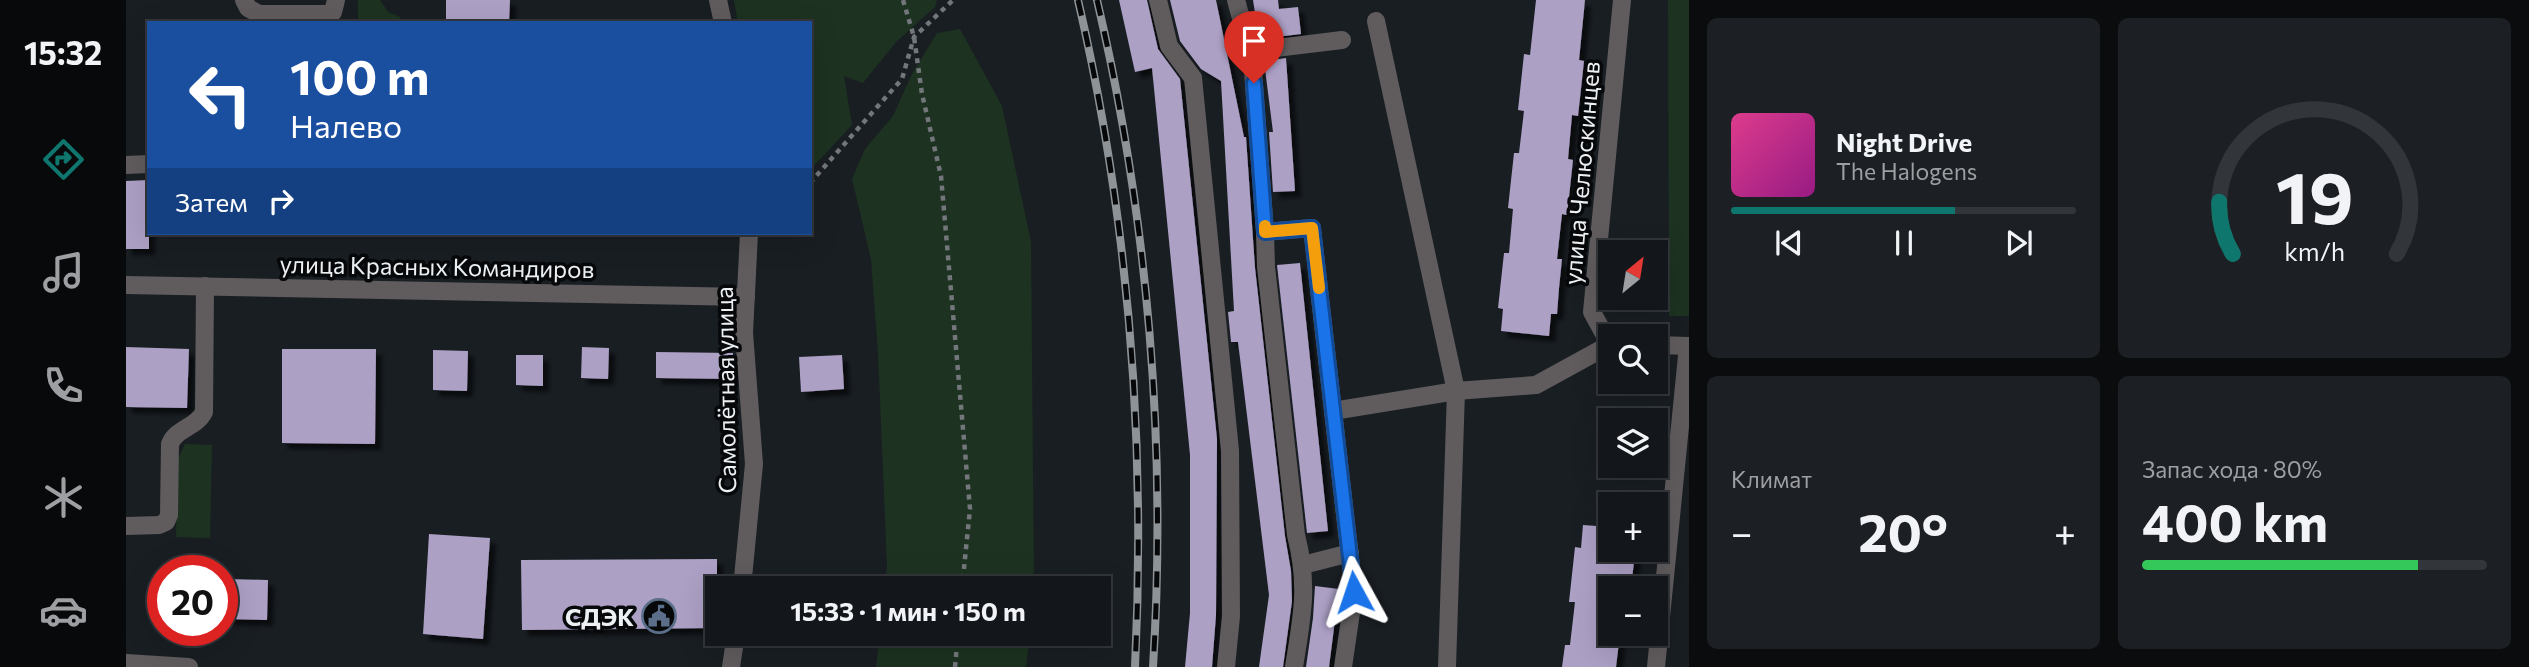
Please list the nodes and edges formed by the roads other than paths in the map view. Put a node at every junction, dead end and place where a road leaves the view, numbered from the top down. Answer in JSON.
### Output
{"nodes":[{"id":1,"x":244,"y":0,"type":"edge"},
{"id":2,"x":336,"y":0,"type":"edge"},
{"id":3,"x":718,"y":0,"type":"edge"},
{"id":4,"x":1158,"y":0,"type":"edge"},
{"id":5,"x":1236,"y":0,"type":"edge"},
{"id":6,"x":1622,"y":0,"type":"edge"},
{"id":7,"x":723,"y":21,"type":"edge"},
{"id":8,"x":1376,"y":21,"type":"dead end"},
{"id":9,"x":1342,"y":40,"type":"dead end"},
{"id":10,"x":1251,"y":51,"type":"junction"},
{"id":11,"x":126,"y":164,"type":"edge"},
{"id":12,"x":147,"y":164,"type":"edge"},
{"id":13,"x":1265,"y":232,"type":"junction"},
{"id":14,"x":749,"y":235,"type":"edge"},
{"id":15,"x":126,"y":285,"type":"edge"},
{"id":16,"x":205,"y":286,"type":"junction"},
{"id":17,"x":746,"y":297,"type":"junction"},
{"id":18,"x":1598,"y":324,"type":"edge"},
{"id":19,"x":1668,"y":345,"type":"edge"},
{"id":20,"x":1688,"y":346,"type":"edge"},
{"id":21,"x":1598,"y":351,"type":"edge"},
{"id":22,"x":1456,"y":391,"type":"junction"},
{"id":23,"x":1333,"y":411,"type":"junction"},
{"id":24,"x":126,"y":526,"type":"edge"},
{"id":25,"x":1350,"y":553,"type":"junction"},
{"id":26,"x":1303,"y":565,"type":"junction"},
{"id":27,"x":743,"y":576,"type":"edge"},
{"id":28,"x":734,"y":646,"type":"edge"},
{"id":29,"x":126,"y":663,"type":"edge"},
{"id":30,"x":189,"y":667,"type":"edge"},
{"id":31,"x":731,"y":667,"type":"edge"},
{"id":32,"x":1226,"y":667,"type":"edge"},
{"id":33,"x":1294,"y":667,"type":"edge"},
{"id":34,"x":1343,"y":667,"type":"edge"},
{"id":35,"x":1447,"y":667,"type":"edge"},
{"id":36,"x":1656,"y":667,"type":"edge"}],
"edges":[{"from":1,"to":2,"type":"street"},
{"from":3,"to":7,"type":"street"},
{"from":4,"to":32,"type":"street"},
{"from":5,"to":10,"type":"street"},
{"from":6,"to":18,"type":"street","name":"улица Челюскинцев"},
{"from":8,"to":22,"type":"street"},
{"from":9,"to":10,"type":"street"},
{"from":10,"to":13,"type":"street"},
{"from":11,"to":12,"type":"street"},
{"from":13,"to":23,"type":"street"},
{"from":13,"to":26,"type":"street"},
{"from":14,"to":17,"type":"street","name":"Самолётная улица"},
{"from":15,"to":16,"type":"street","name":"улица Красных Командиров"},
{"from":16,"to":17,"type":"street","name":"улица Красных Командиров"},
{"from":16,"to":24,"type":"street"},
{"from":17,"to":27,"type":"street","name":"Самолётная улица"},
{"from":19,"to":20,"type":"street"},
{"from":20,"to":36,"type":"street"},
{"from":21,"to":22,"type":"street"},
{"from":22,"to":23,"type":"street"},
{"from":22,"to":35,"type":"street"},
{"from":23,"to":25,"type":"street"},
{"from":25,"to":26,"type":"street"},
{"from":25,"to":34,"type":"street"},
{"from":26,"to":33,"type":"street"},
{"from":28,"to":31,"type":"street"},
{"from":29,"to":30,"type":"street"}]}
